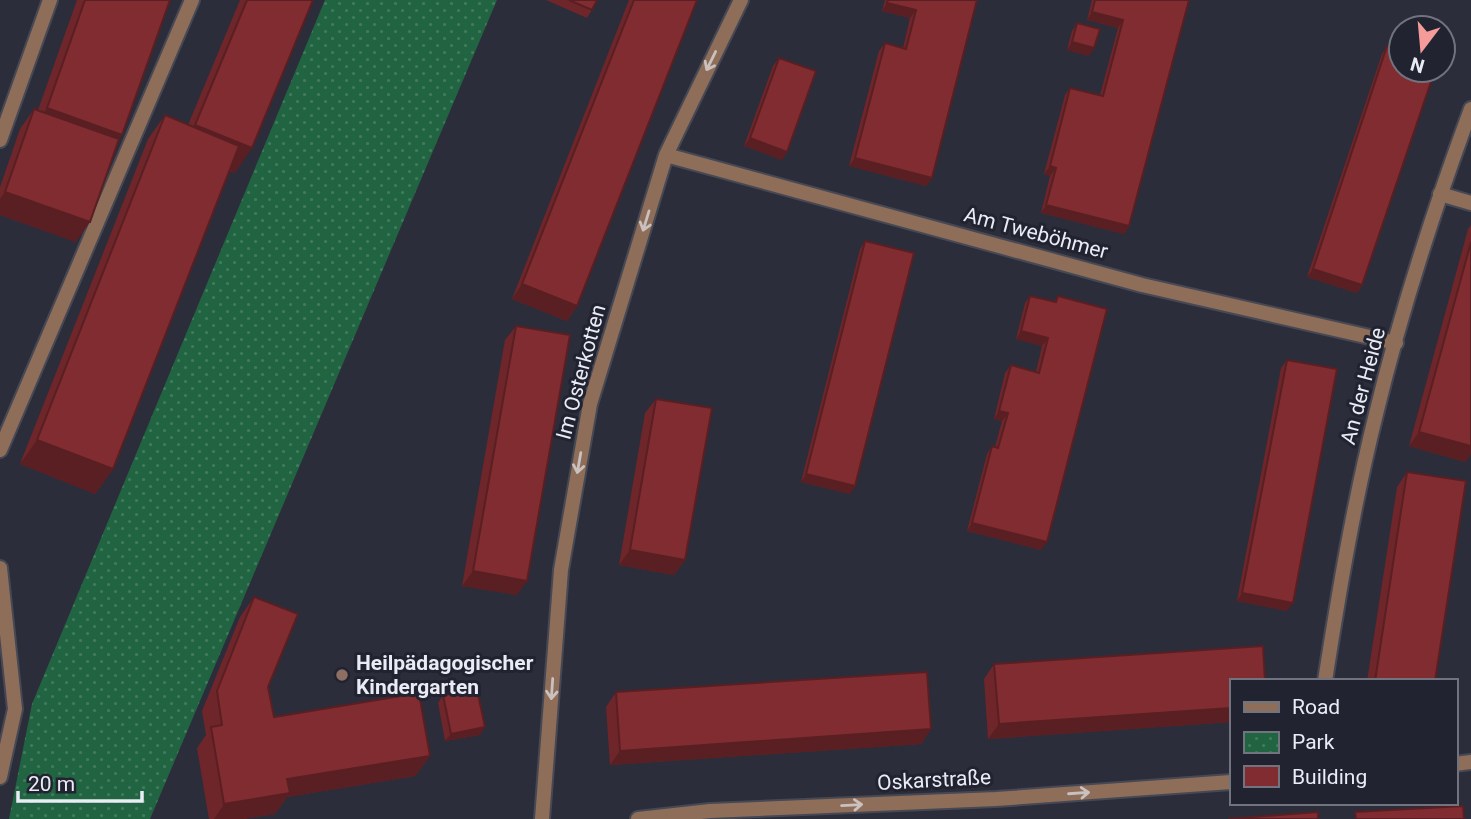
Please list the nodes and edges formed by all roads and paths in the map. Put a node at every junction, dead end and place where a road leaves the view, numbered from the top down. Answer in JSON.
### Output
{"nodes":[{"id":1,"x":50,"y":0,"type":"edge"},
{"id":2,"x":192,"y":0,"type":"edge"},
{"id":3,"x":741,"y":0,"type":"edge"},
{"id":4,"x":1471,"y":109,"type":"edge"},
{"id":5,"x":0,"y":140,"type":"edge"},
{"id":6,"x":666,"y":155,"type":"junction"},
{"id":7,"x":1440,"y":194,"type":"junction"},
{"id":8,"x":1471,"y":204,"type":"edge"},
{"id":9,"x":1396,"y":343,"type":"junction"},
{"id":10,"x":0,"y":450,"type":"edge"},
{"id":11,"x":0,"y":568,"type":"edge"},
{"id":12,"x":1325,"y":679,"type":"edge"},
{"id":13,"x":0,"y":777,"type":"edge"},
{"id":14,"x":1230,"y":782,"type":"edge"},
{"id":15,"x":710,"y":815,"type":"edge"},
{"id":16,"x":542,"y":819,"type":"edge"},
{"id":17,"x":638,"y":819,"type":"edge"}],
"edges":[{"from":1,"to":5,"type":"street"},
{"from":2,"to":10,"type":"street"},
{"from":3,"to":6,"type":"street","name":"Im Osterkotten","one_way":true},
{"from":4,"to":7,"type":"street","name":"An der Heide"},
{"from":6,"to":9,"type":"street","name":"Am Tweböhmer"},
{"from":6,"to":16,"type":"street","name":"Im Osterkotten","one_way":true},
{"from":7,"to":8,"type":"street"},
{"from":7,"to":9,"type":"street","name":"An der Heide"},
{"from":9,"to":12,"type":"street","name":"An der Heide"},
{"from":11,"to":13,"type":"street"},
{"from":15,"to":14,"type":"street","name":"Oskarstraße","one_way":true},
{"from":15,"to":17,"type":"street","name":"Oskarstraße"}]}
